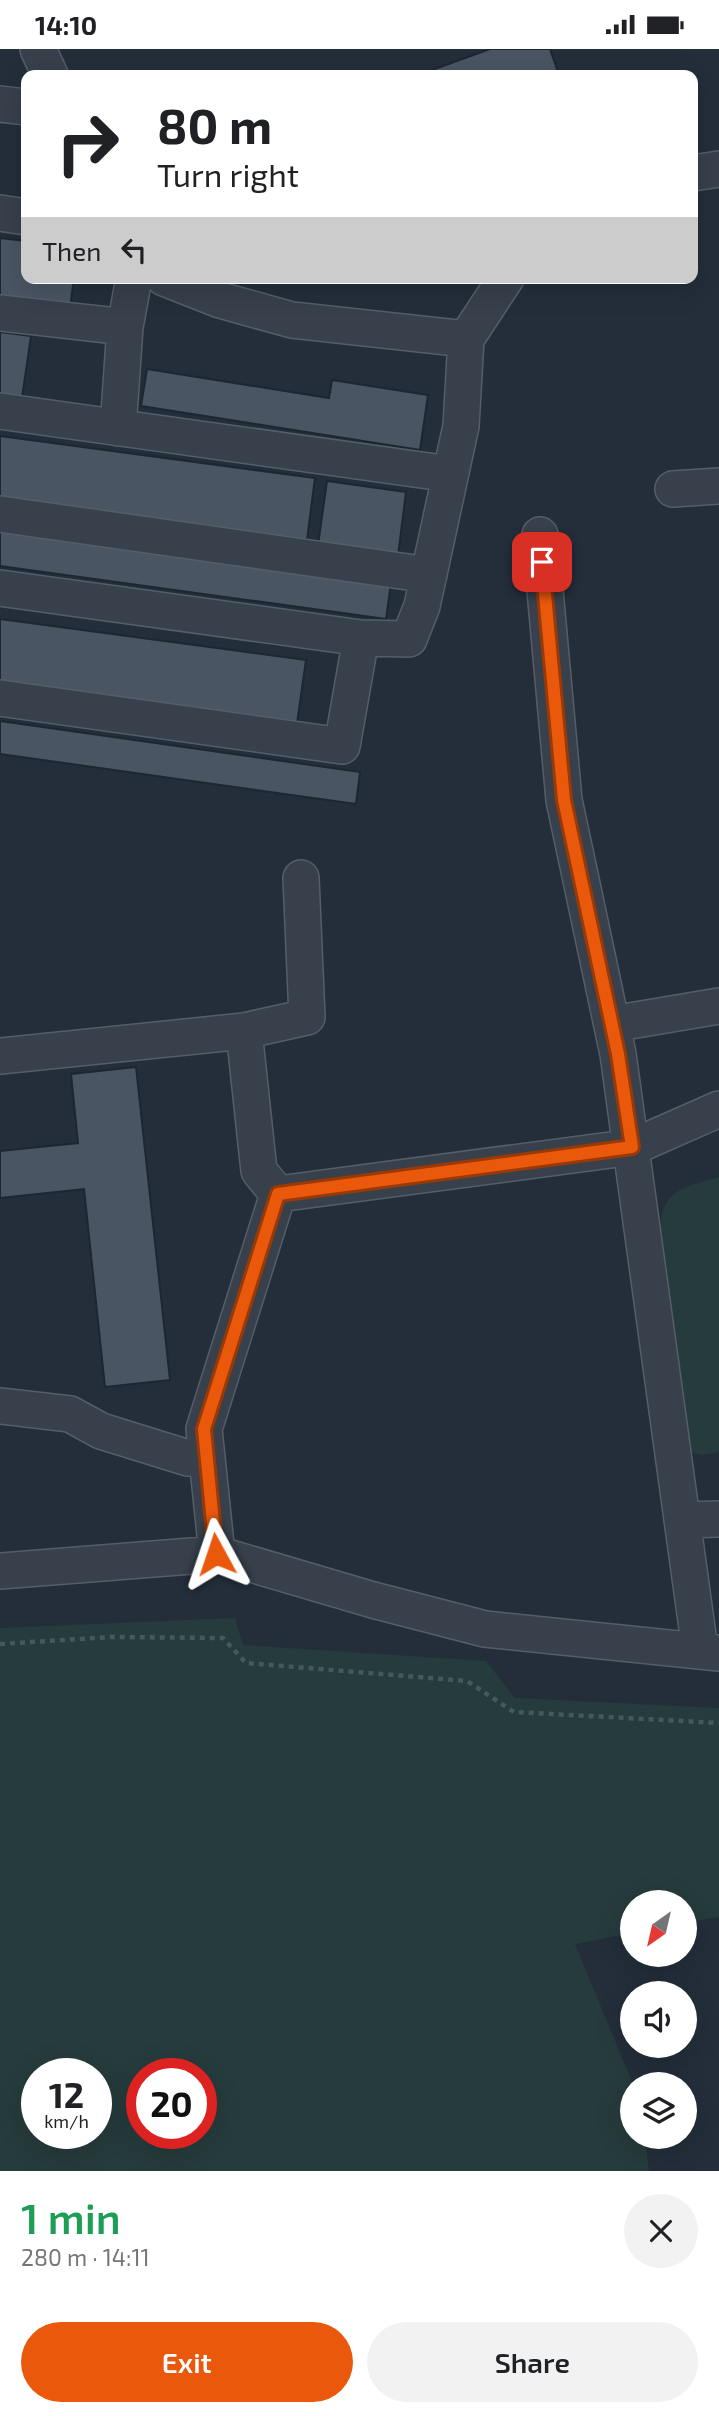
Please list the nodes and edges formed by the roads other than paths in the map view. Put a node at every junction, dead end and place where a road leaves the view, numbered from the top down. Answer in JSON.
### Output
{"nodes":[{"id":1,"x":38,"y":49,"type":"edge"},
{"id":2,"x":48,"y":70,"type":"edge"},
{"id":3,"x":0,"y":104,"type":"edge"},
{"id":4,"x":21,"y":106,"type":"edge"},
{"id":5,"x":719,"y":169,"type":"edge"},
{"id":6,"x":698,"y":172,"type":"edge"},
{"id":7,"x":0,"y":213,"type":"edge"},
{"id":8,"x":21,"y":215,"type":"edge"},
{"id":9,"x":133,"y":284,"type":"edge"},
{"id":10,"x":179,"y":284,"type":"edge"},
{"id":11,"x":502,"y":284,"type":"edge"},
{"id":12,"x":0,"y":313,"type":"edge"},
{"id":13,"x":125,"y":327,"type":"junction"},
{"id":14,"x":466,"y":339,"type":"junction"},
{"id":15,"x":0,"y":411,"type":"edge"},
{"id":16,"x":118,"y":428,"type":"junction"},
{"id":17,"x":450,"y":474,"type":"junction"},
{"id":18,"x":719,"y":486,"type":"edge"},
{"id":19,"x":673,"y":489,"type":"dead end"},
{"id":20,"x":0,"y":514,"type":"edge"},
{"id":21,"x":540,"y":535,"type":"dead end"},
{"id":22,"x":429,"y":575,"type":"junction"},
{"id":23,"x":0,"y":588,"type":"edge"},
{"id":24,"x":361,"y":638,"type":"junction"},
{"id":25,"x":0,"y":698,"type":"edge"},
{"id":26,"x":300,"y":878,"type":"dead end"},
{"id":27,"x":719,"y":1006,"type":"edge"},
{"id":28,"x":611,"y":1024,"type":"junction"},
{"id":29,"x":244,"y":1031,"type":"junction"},
{"id":30,"x":0,"y":1056,"type":"edge"},
{"id":31,"x":719,"y":1109,"type":"edge"},
{"id":32,"x":632,"y":1147,"type":"junction"},
{"id":33,"x":278,"y":1194,"type":"junction"},
{"id":34,"x":0,"y":1406,"type":"edge"},
{"id":35,"x":207,"y":1459,"type":"junction"},
{"id":36,"x":719,"y":1519,"type":"edge"},
{"id":37,"x":682,"y":1520,"type":"junction"},
{"id":38,"x":216,"y":1554,"type":"junction"},
{"id":39,"x":0,"y":1571,"type":"edge"},
{"id":40,"x":709,"y":1652,"type":"edge"}],
"edges":[{"from":1,"to":2,"type":"lane"},
{"from":3,"to":4,"type":"lane"},
{"from":5,"to":6,"type":"lane"},
{"from":7,"to":8,"type":"lane"},
{"from":9,"to":13,"type":"lane"},
{"from":10,"to":14,"type":"lane"},
{"from":11,"to":14,"type":"lane"},
{"from":12,"to":13,"type":"lane"},
{"from":13,"to":16,"type":"lane"},
{"from":14,"to":17,"type":"lane"},
{"from":15,"to":16,"type":"lane"},
{"from":16,"to":17,"type":"lane"},
{"from":17,"to":22,"type":"lane"},
{"from":18,"to":19,"type":"lane"},
{"from":20,"to":22,"type":"lane"},
{"from":21,"to":28,"type":"lane"},
{"from":22,"to":24,"type":"lane"},
{"from":23,"to":24,"type":"lane"},
{"from":24,"to":25,"type":"lane"},
{"from":26,"to":29,"type":"lane"},
{"from":27,"to":28,"type":"lane"},
{"from":28,"to":32,"type":"lane"},
{"from":29,"to":30,"type":"lane"},
{"from":29,"to":33,"type":"lane"},
{"from":31,"to":32,"type":"lane"},
{"from":32,"to":33,"type":"lane"},
{"from":32,"to":37,"type":"lane"},
{"from":33,"to":35,"type":"lane"},
{"from":34,"to":35,"type":"lane"},
{"from":35,"to":38,"type":"lane"},
{"from":36,"to":37,"type":"lane"},
{"from":37,"to":40,"type":"lane"},
{"from":38,"to":39,"type":"lane"},
{"from":38,"to":40,"type":"lane"}]}
